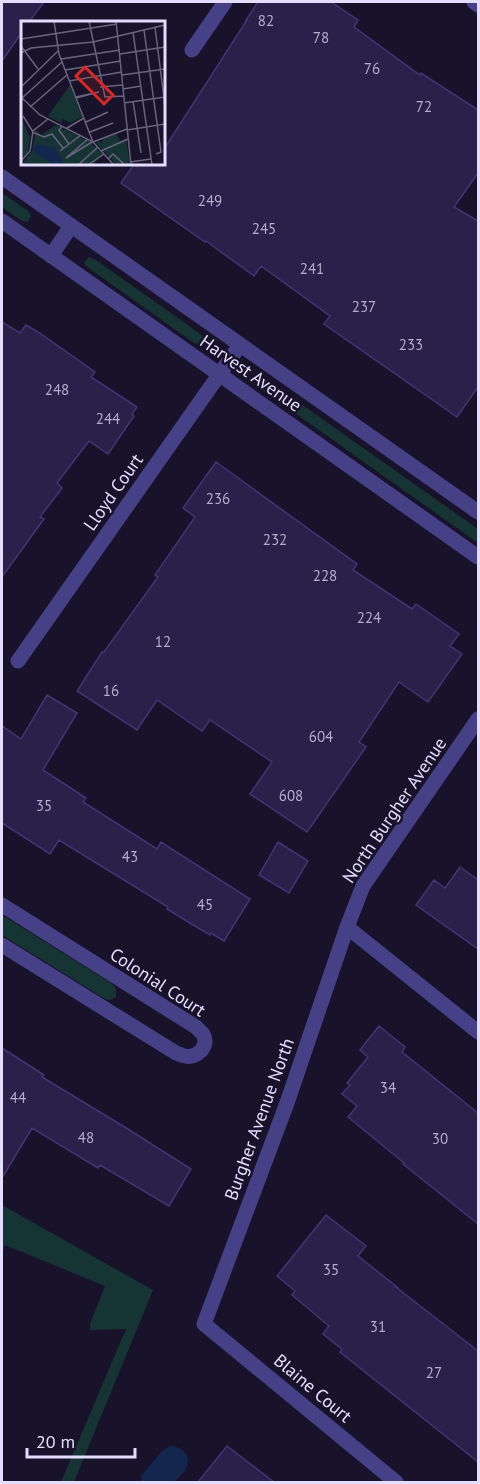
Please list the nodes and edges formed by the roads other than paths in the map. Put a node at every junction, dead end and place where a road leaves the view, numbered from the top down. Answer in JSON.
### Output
{"nodes":[{"id":1,"x":225,"y":2,"type":"edge"},
{"id":2,"x":474,"y":2,"type":"edge"},
{"id":3,"x":478,"y":4,"type":"edge"},
{"id":4,"x":192,"y":50,"type":"dead end"},
{"id":5,"x":2,"y":177,"type":"edge"},
{"id":6,"x":2,"y":221,"type":"edge"},
{"id":7,"x":71,"y":226,"type":"junction"},
{"id":8,"x":51,"y":256,"type":"junction"},
{"id":9,"x":240,"y":345,"type":"junction"},
{"id":10,"x":219,"y":375,"type":"junction"},
{"id":11,"x":478,"y":512,"type":"edge"},
{"id":12,"x":478,"y":557,"type":"edge"},
{"id":13,"x":18,"y":661,"type":"dead end"},
{"id":14,"x":478,"y":719,"type":"edge"},
{"id":15,"x":2,"y":905,"type":"edge"},
{"id":16,"x":347,"y":927,"type":"junction"},
{"id":17,"x":2,"y":945,"type":"edge"},
{"id":18,"x":478,"y":1032,"type":"edge"},
{"id":19,"x":204,"y":1324,"type":"joint"},
{"id":20,"x":396,"y":1482,"type":"edge"}],
"edges":[{"from":1,"to":4,"type":"street"},
{"from":2,"to":3,"type":"street"},
{"from":5,"to":7,"type":"street","name":"Harvest Avenue"},
{"from":6,"to":8,"type":"street","name":"Harvest Avenue"},
{"from":7,"to":8,"type":"street"},
{"from":7,"to":9,"type":"street","name":"Harvest Avenue"},
{"from":8,"to":10,"type":"street","name":"Harvest Avenue"},
{"from":9,"to":10,"type":"street","name":"Lloyd Court"},
{"from":9,"to":11,"type":"street","name":"Harvest Avenue"},
{"from":10,"to":12,"type":"street","name":"Harvest Avenue"},
{"from":10,"to":13,"type":"street","name":"Lloyd Court"},
{"from":14,"to":16,"type":"street","name":"North Burgher Avenue"},
{"from":15,"to":17,"type":"street","name":"Colonial Court"},
{"from":16,"to":18,"type":"street"},
{"from":16,"to":19,"type":"street","name":"Burgher Avenue North"},
{"from":19,"to":20,"type":"street","name":"Blaine Court"}]}
